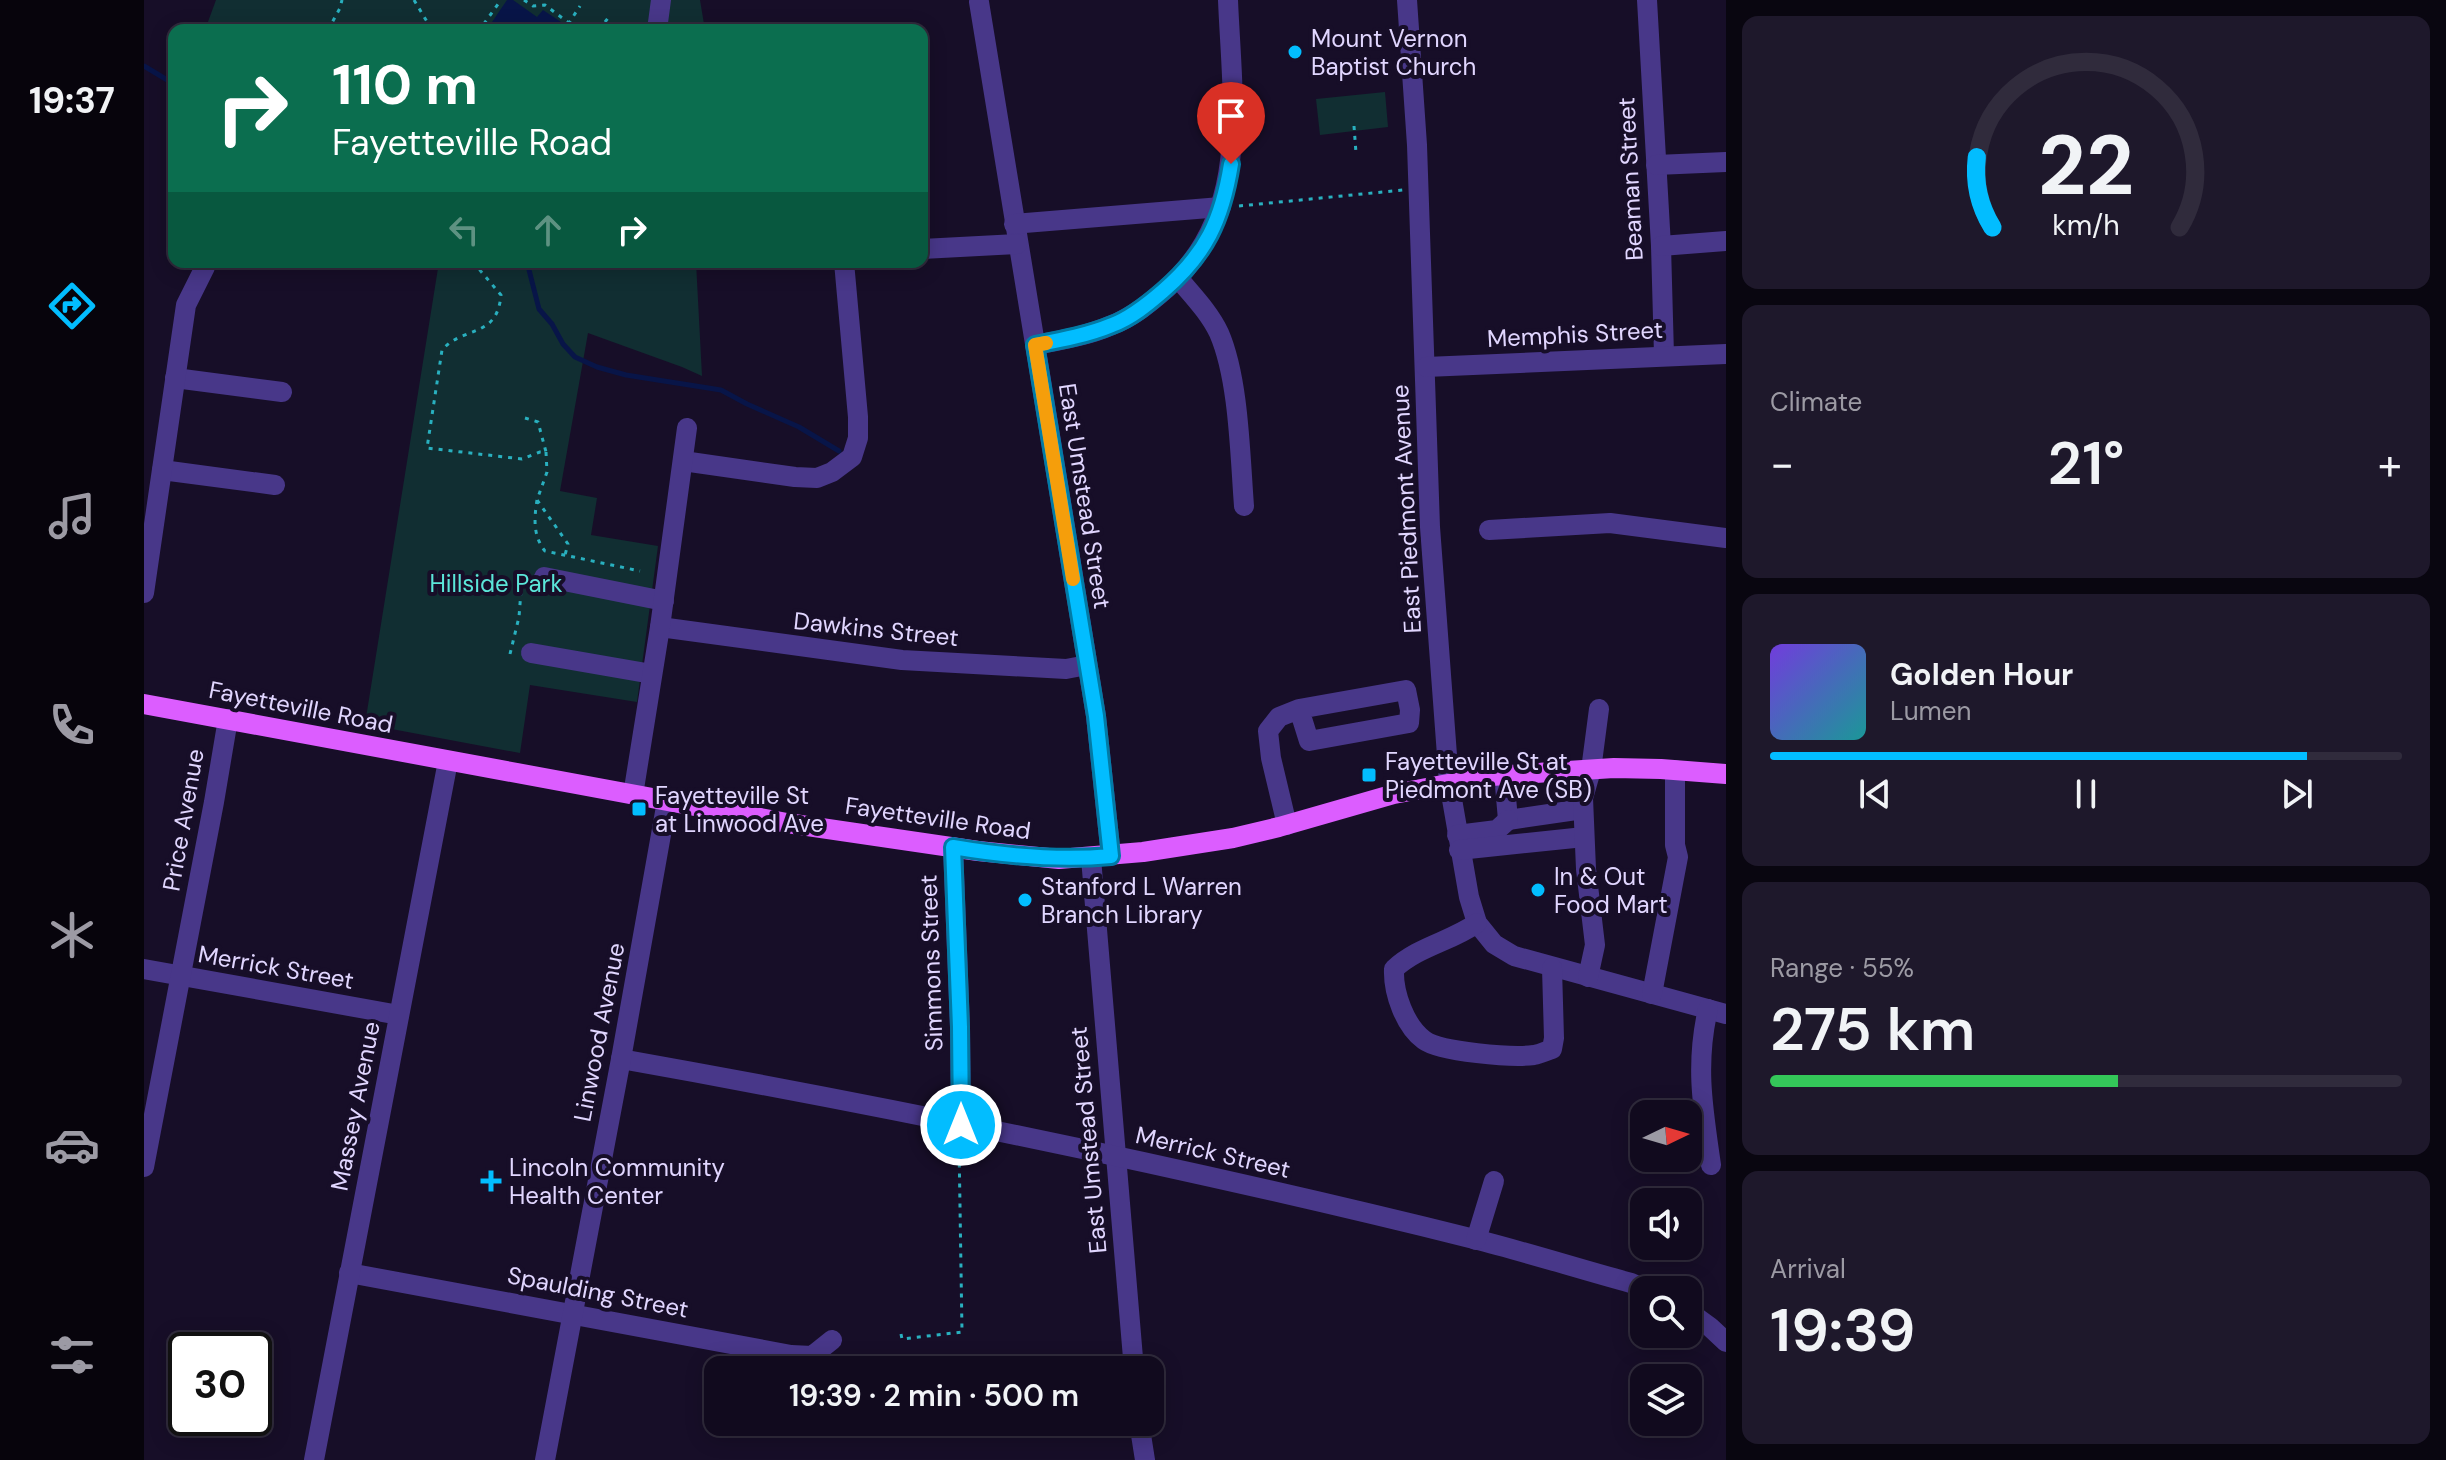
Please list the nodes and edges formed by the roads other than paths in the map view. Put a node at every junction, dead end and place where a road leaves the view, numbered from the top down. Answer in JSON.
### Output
{"nodes":[{"id":1,"x":661,"y":0,"type":"edge"},
{"id":2,"x":1228,"y":0,"type":"edge"},
{"id":3,"x":1407,"y":0,"type":"edge"},
{"id":4,"x":1647,"y":0,"type":"edge"},
{"id":5,"x":979,"y":2,"type":"dead end"},
{"id":6,"x":658,"y":24,"type":"edge"},
{"id":7,"x":1726,"y":162,"type":"edge"},
{"id":8,"x":1656,"y":165,"type":"junction"},
{"id":9,"x":1230,"y":207,"type":"junction"},
{"id":10,"x":1016,"y":234,"type":"junction"},
{"id":11,"x":1726,"y":241,"type":"edge"},
{"id":12,"x":1661,"y":246,"type":"junction"},
{"id":13,"x":928,"y":248,"type":"edge"},
{"id":14,"x":204,"y":268,"type":"edge"},
{"id":15,"x":845,"y":268,"type":"edge"},
{"id":16,"x":1178,"y":278,"type":"junction"},
{"id":17,"x":1035,"y":345,"type":"junction"},
{"id":18,"x":1726,"y":354,"type":"edge"},
{"id":19,"x":1664,"y":355,"type":"junction"},
{"id":20,"x":1426,"y":367,"type":"junction"},
{"id":21,"x":175,"y":378,"type":"junction"},
{"id":22,"x":282,"y":392,"type":"dead end"},
{"id":23,"x":687,"y":428,"type":"dead end"},
{"id":24,"x":683,"y":461,"type":"junction"},
{"id":25,"x":162,"y":470,"type":"junction"},
{"id":26,"x":275,"y":485,"type":"dead end"},
{"id":27,"x":1244,"y":506,"type":"dead end"},
{"id":28,"x":1489,"y":530,"type":"dead end"},
{"id":29,"x":1726,"y":538,"type":"edge"},
{"id":30,"x":536,"y":577,"type":"road end"},
{"id":31,"x":144,"y":593,"type":"edge"},
{"id":32,"x":664,"y":601,"type":"junction"},
{"id":33,"x":660,"y":627,"type":"junction"},
{"id":34,"x":531,"y":653,"type":"dead end"},
{"id":35,"x":1087,"y":665,"type":"junction"},
{"id":36,"x":652,"y":674,"type":"junction"},
{"id":37,"x":144,"y":704,"type":"edge"},
{"id":38,"x":1443,"y":708,"type":"junction"},
{"id":39,"x":1299,"y":709,"type":"junction"},
{"id":40,"x":1599,"y":709,"type":"dead end"},
{"id":41,"x":1410,"y":710,"type":"junction"},
{"id":42,"x":228,"y":719,"type":"junction"},
{"id":43,"x":448,"y":761,"type":"junction"},
{"id":44,"x":1591,"y":770,"type":"junction"},
{"id":45,"x":1675,"y":770,"type":"junction"},
{"id":46,"x":1504,"y":774,"type":"junction"},
{"id":47,"x":1726,"y":774,"type":"edge"},
{"id":48,"x":1449,"y":782,"type":"junction"},
{"id":49,"x":633,"y":795,"type":"junction"},
{"id":50,"x":667,"y":801,"type":"junction"},
{"id":51,"x":1583,"y":809,"type":"junction"},
{"id":52,"x":1287,"y":825,"type":"junction"},
{"id":53,"x":1501,"y":832,"type":"junction"},
{"id":54,"x":1584,"y":842,"type":"junction"},
{"id":55,"x":953,"y":847,"type":"junction"},
{"id":56,"x":1460,"y":849,"type":"junction"},
{"id":57,"x":1101,"y":857,"type":"junction"},
{"id":58,"x":1477,"y":923,"type":"junction"},
{"id":59,"x":1552,"y":968,"type":"junction"},
{"id":60,"x":144,"y":969,"type":"edge"},
{"id":61,"x":180,"y":976,"type":"junction"},
{"id":62,"x":1588,"y":977,"type":"junction"},
{"id":63,"x":1652,"y":994,"type":"junction"},
{"id":64,"x":1717,"y":1011,"type":"edge"},
{"id":65,"x":399,"y":1015,"type":"junction"},
{"id":66,"x":621,"y":1059,"type":"junction"},
{"id":67,"x":960,"y":1132,"type":"junction"},
{"id":68,"x":1116,"y":1156,"type":"junction"},
{"id":69,"x":1711,"y":1165,"type":"dead end"},
{"id":70,"x":144,"y":1167,"type":"edge"},
{"id":71,"x":1494,"y":1181,"type":"dead end"},
{"id":72,"x":1476,"y":1240,"type":"junction"},
{"id":73,"x":349,"y":1273,"type":"junction"},
{"id":74,"x":1630,"y":1283,"type":"edge"},
{"id":75,"x":572,"y":1314,"type":"junction"},
{"id":76,"x":1702,"y":1322,"type":"edge"},
{"id":77,"x":832,"y":1340,"type":"dead end"},
{"id":78,"x":1726,"y":1342,"type":"edge"},
{"id":79,"x":1133,"y":1356,"type":"edge"},
{"id":80,"x":1141,"y":1436,"type":"edge"},
{"id":81,"x":314,"y":1460,"type":"edge"},
{"id":82,"x":545,"y":1460,"type":"edge"},
{"id":83,"x":1145,"y":1460,"type":"edge"}],
"edges":[{"from":1,"to":6,"type":"street"},
{"from":2,"to":9,"type":"street"},
{"from":3,"to":20,"type":"street","name":"East Piedmont Avenue"},
{"from":4,"to":8,"type":"street","name":"Beaman Street"},
{"from":5,"to":10,"type":"street","name":"East Umstead Street"},
{"from":7,"to":8,"type":"street"},
{"from":8,"to":12,"type":"street","name":"Beaman Street"},
{"from":9,"to":10,"type":"street"},
{"from":9,"to":16,"type":"street"},
{"from":10,"to":13,"type":"street"},
{"from":10,"to":17,"type":"street","name":"East Umstead Street"},
{"from":11,"to":12,"type":"street"},
{"from":12,"to":19,"type":"street","name":"Beaman Street"},
{"from":14,"to":21,"type":"street"},
{"from":15,"to":24,"type":"street"},
{"from":16,"to":17,"type":"street"},
{"from":16,"to":27,"type":"street"},
{"from":17,"to":35,"type":"street","name":"East Umstead Street"},
{"from":18,"to":19,"type":"street","name":"Memphis Street"},
{"from":19,"to":20,"type":"street","name":"Memphis Street"},
{"from":20,"to":38,"type":"street","name":"East Piedmont Avenue"},
{"from":21,"to":22,"type":"street"},
{"from":21,"to":25,"type":"street"},
{"from":23,"to":24,"type":"street"},
{"from":24,"to":32,"type":"street"},
{"from":25,"to":26,"type":"street"},
{"from":25,"to":31,"type":"street"},
{"from":28,"to":29,"type":"street"},
{"from":30,"to":32,"type":"street"},
{"from":32,"to":33,"type":"street"},
{"from":33,"to":35,"type":"street","name":"Dawkins Street"},
{"from":33,"to":36,"type":"street"},
{"from":34,"to":36,"type":"street"},
{"from":35,"to":57,"type":"street","name":"East Umstead Street"},
{"from":36,"to":49,"type":"street"},
{"from":37,"to":42,"type":"main road","name":"Fayetteville Road"},
{"from":38,"to":41,"type":"street"},
{"from":38,"to":48,"type":"street","name":"East Piedmont Avenue"},
{"from":39,"to":41,"type":"street"},
{"from":39,"to":41,"type":"street"},
{"from":39,"to":52,"type":"street"},
{"from":40,"to":44,"type":"street"},
{"from":42,"to":43,"type":"main road","name":"Fayetteville Road"},
{"from":42,"to":61,"type":"street","name":"Price Avenue"},
{"from":43,"to":49,"type":"main road","name":"Fayetteville Road"},
{"from":43,"to":65,"type":"street","name":"Massey Avenue"},
{"from":44,"to":45,"type":"main road","name":"Fayetteville Road"},
{"from":44,"to":46,"type":"main road","name":"Fayetteville Road"},
{"from":44,"to":51,"type":"street"},
{"from":45,"to":47,"type":"main road","name":"Fayetteville Road"},
{"from":45,"to":63,"type":"street"},
{"from":46,"to":48,"type":"main road","name":"Fayetteville Road"},
{"from":46,"to":53,"type":"street"},
{"from":48,"to":52,"type":"main road","name":"Fayetteville Road"},
{"from":48,"to":56,"type":"street","name":"East Piedmont Avenue"},
{"from":49,"to":50,"type":"main road","name":"Fayetteville Road"},
{"from":50,"to":55,"type":"main road","name":"Fayetteville Road"},
{"from":50,"to":66,"type":"street","name":"Linwood Avenue"},
{"from":51,"to":53,"type":"street"},
{"from":51,"to":54,"type":"street"},
{"from":52,"to":57,"type":"main road","name":"Fayetteville Road"},
{"from":53,"to":54,"type":"street"},
{"from":53,"to":56,"type":"street"},
{"from":54,"to":56,"type":"street"},
{"from":54,"to":62,"type":"street"},
{"from":55,"to":57,"type":"main road","name":"Fayetteville Road"},
{"from":55,"to":67,"type":"street","name":"Simmons Street"},
{"from":56,"to":58,"type":"street","name":"East Piedmont Avenue"},
{"from":57,"to":68,"type":"street","name":"East Umstead Street"},
{"from":58,"to":59,"type":"street"},
{"from":58,"to":59,"type":"street"},
{"from":59,"to":62,"type":"street"},
{"from":60,"to":61,"type":"street","name":"Merrick Street"},
{"from":61,"to":65,"type":"street","name":"Merrick Street"},
{"from":61,"to":70,"type":"street","name":"Price Avenue"},
{"from":62,"to":63,"type":"street"},
{"from":63,"to":64,"type":"street"},
{"from":64,"to":69,"type":"street"},
{"from":65,"to":73,"type":"street","name":"Massey Avenue"},
{"from":66,"to":67,"type":"street","name":"Merrick Street"},
{"from":66,"to":75,"type":"street","name":"Linwood Avenue"},
{"from":67,"to":68,"type":"street","name":"Merrick Street"},
{"from":68,"to":72,"type":"street","name":"Merrick Street"},
{"from":68,"to":79,"type":"street","name":"East Umstead Street"},
{"from":71,"to":72,"type":"street"},
{"from":72,"to":74,"type":"street","name":"Merrick Street"},
{"from":73,"to":75,"type":"street","name":"Spaulding Street"},
{"from":73,"to":81,"type":"street","name":"Massey Avenue"},
{"from":75,"to":77,"type":"street","name":"Spaulding Street"},
{"from":75,"to":82,"type":"street","name":"Linwood Avenue"},
{"from":76,"to":78,"type":"street"},
{"from":80,"to":83,"type":"street"}]}
